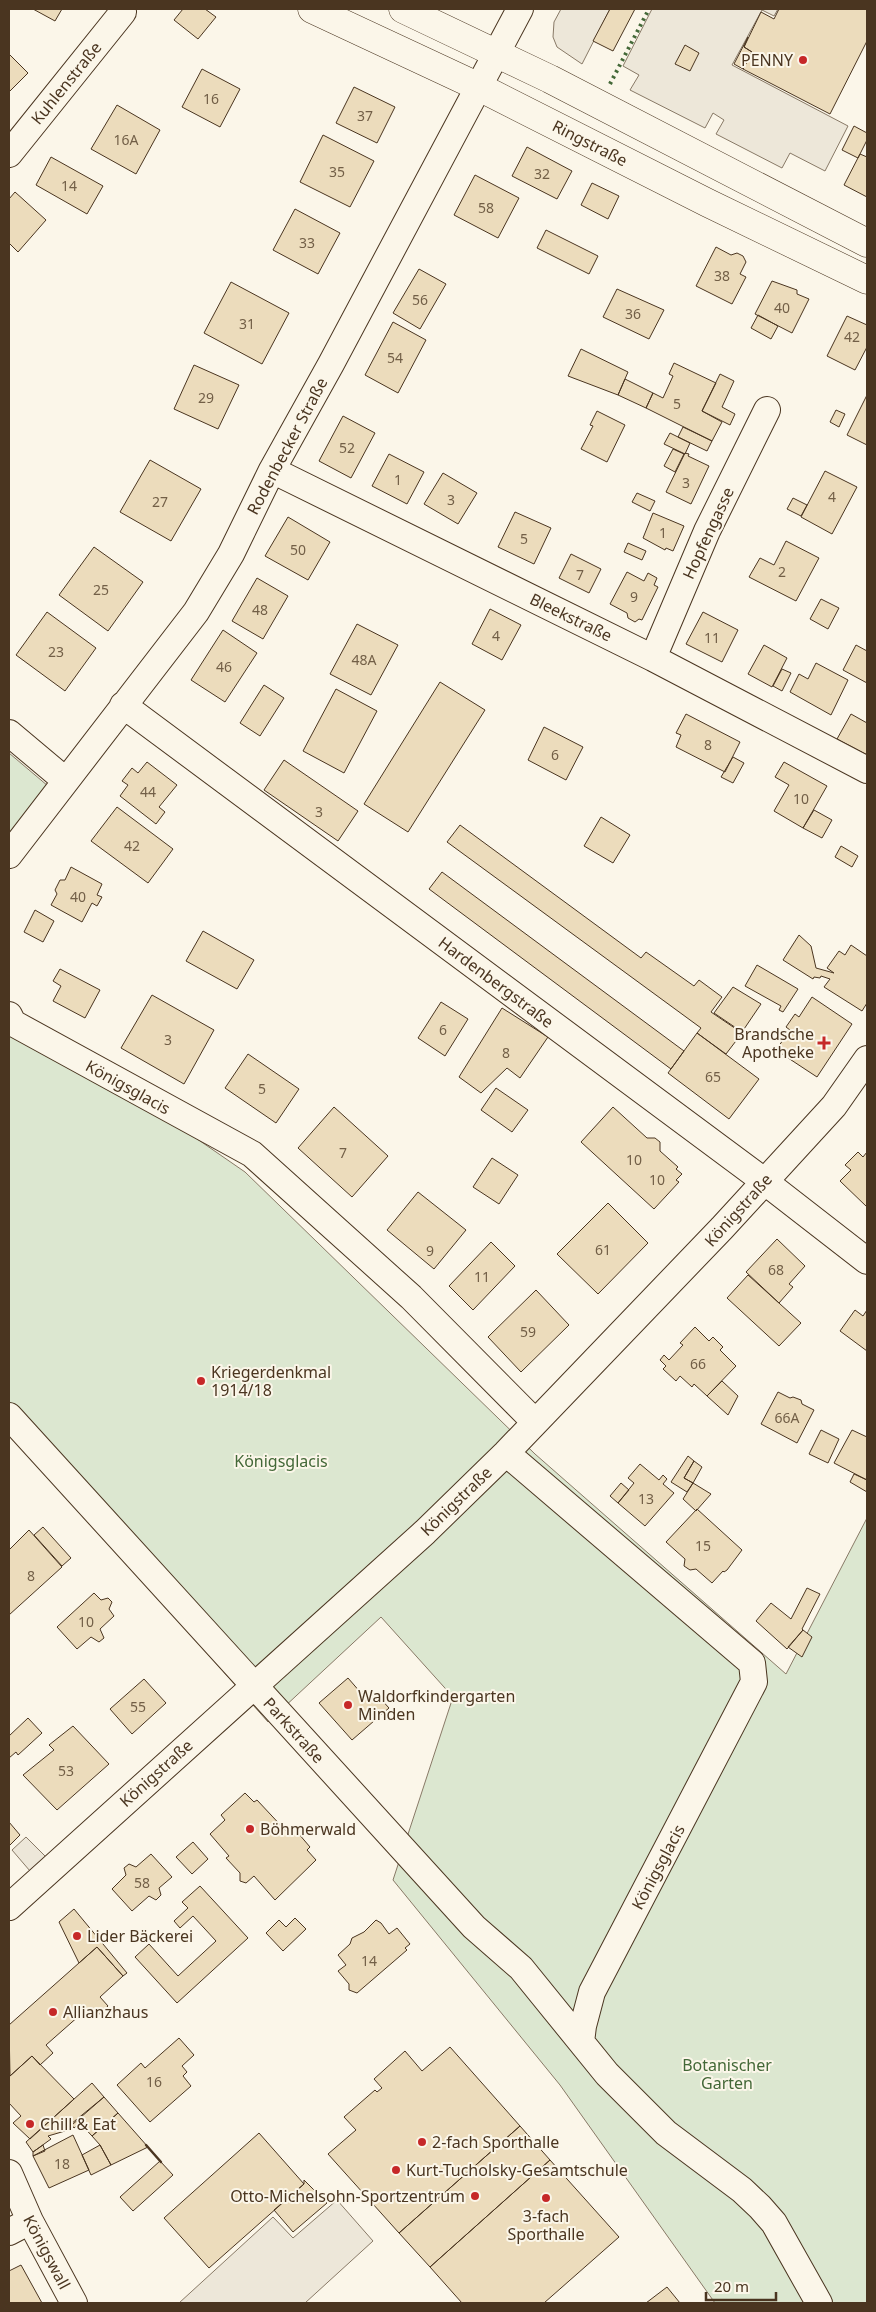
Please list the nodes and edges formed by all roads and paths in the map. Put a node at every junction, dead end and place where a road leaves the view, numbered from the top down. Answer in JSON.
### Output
{"nodes":[{"id":1,"x":312,"y":9,"type":"edge"},
{"id":2,"x":403,"y":9,"type":"edge"},
{"id":3,"x":520,"y":9,"type":"edge"},
{"id":4,"x":123,"y":12,"type":"dead end"},
{"id":5,"x":497,"y":53,"type":"junction"},
{"id":6,"x":479,"y":87,"type":"junction"},
{"id":7,"x":9,"y":154,"type":"edge"},
{"id":8,"x":867,"y":243,"type":"edge"},
{"id":9,"x":867,"y":280,"type":"edge"},
{"id":10,"x":768,"y":410,"type":"dead end"},
{"id":11,"x":272,"y":470,"type":"junction"},
{"id":12,"x":653,"y":658,"type":"junction"},
{"id":13,"x":123,"y":705,"type":"junction"},
{"id":14,"x":9,"y":733,"type":"edge"},
{"id":15,"x":867,"y":770,"type":"edge"},
{"id":16,"x":65,"y":780,"type":"junction"},
{"id":17,"x":9,"y":855,"type":"edge"},
{"id":18,"x":9,"y":1015,"type":"edge"},
{"id":19,"x":867,"y":1059,"type":"edge"},
{"id":20,"x":764,"y":1181,"type":"junction"},
{"id":21,"x":867,"y":1261,"type":"edge"},
{"id":22,"x":9,"y":1416,"type":"edge"},
{"id":23,"x":535,"y":1422,"type":"junction"},
{"id":24,"x":506,"y":1452,"type":"junction"},
{"id":25,"x":254,"y":1686,"type":"junction"},
{"id":26,"x":9,"y":1907,"type":"edge"},
{"id":27,"x":582,"y":2042,"type":"junction"},
{"id":28,"x":9,"y":2173,"type":"edge"},
{"id":29,"x":20,"y":2227,"type":"edge"},
{"id":30,"x":74,"y":2303,"type":"edge"},
{"id":31,"x":819,"y":2303,"type":"edge"}],
"edges":[{"from":1,"to":6,"type":"main road","name":"Ringstraße"},
{"from":2,"to":5,"type":"main road"},
{"from":3,"to":5,"type":"street","name":"Rodenbecker Straße"},
{"from":4,"to":7,"type":"street","name":"Kuhlenstraße"},
{"from":5,"to":6,"type":"street","name":"Rodenbecker Straße"},
{"from":5,"to":8,"type":"main road"},
{"from":6,"to":9,"type":"main road","name":"Ringstraße"},
{"from":6,"to":11,"type":"street","name":"Rodenbecker Straße"},
{"from":10,"to":12,"type":"street","name":"Hopfengasse"},
{"from":11,"to":12,"type":"street","name":"Bleekstraße"},
{"from":11,"to":13,"type":"street","name":"Rodenbecker Straße"},
{"from":12,"to":15,"type":"street","name":"Bleekstraße"},
{"from":13,"to":16,"type":"street","name":"Rodenbecker Straße"},
{"from":13,"to":20,"type":"street","name":"Hardenbergstraße"},
{"from":14,"to":16,"type":"street"},
{"from":16,"to":17,"type":"street","name":"Rodenbecker Straße"},
{"from":18,"to":23,"type":"street","name":"Königsglacis"},
{"from":19,"to":20,"type":"street","name":"Königstraße"},
{"from":20,"to":21,"type":"street","name":"Hardenbergstraße"},
{"from":20,"to":23,"type":"street","name":"Königstraße"},
{"from":22,"to":25,"type":"street","name":"Parkstraße"},
{"from":23,"to":24,"type":"street","name":"Königstraße"},
{"from":24,"to":25,"type":"street","name":"Königstraße"},
{"from":24,"to":27,"type":"street","name":"Königsglacis"},
{"from":25,"to":26,"type":"street","name":"Königstraße"},
{"from":25,"to":27,"type":"street","name":"Parkstraße"},
{"from":27,"to":31,"type":"street"},
{"from":28,"to":29,"type":"street","name":"Königswall"},
{"from":29,"to":30,"type":"street","name":"Königswall"}]}
